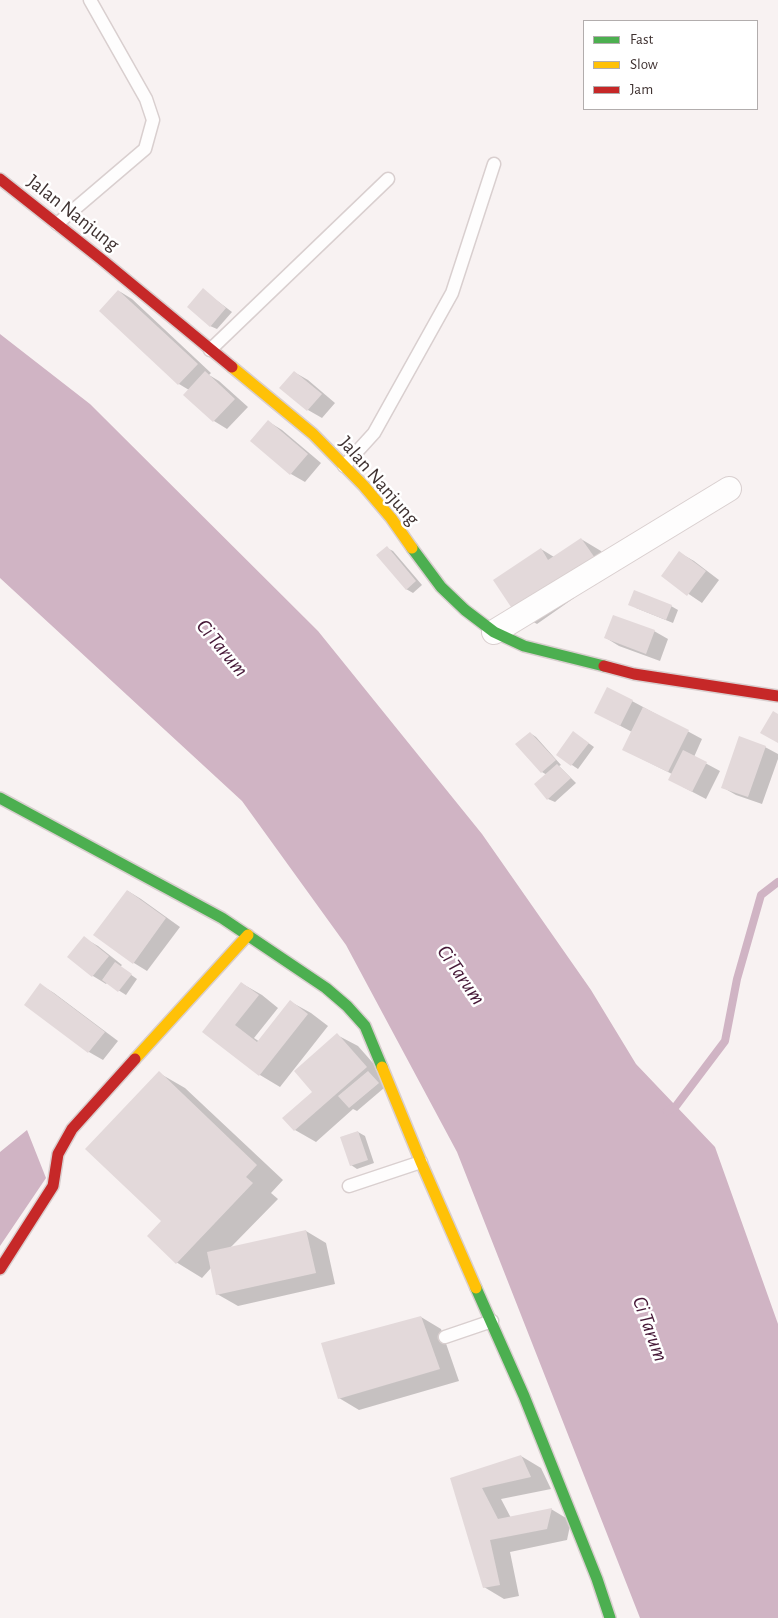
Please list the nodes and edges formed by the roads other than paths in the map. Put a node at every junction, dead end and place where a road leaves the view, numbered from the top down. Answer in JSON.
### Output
{"nodes":[{"id":1,"x":90,"y":0,"type":"edge"},
{"id":2,"x":494,"y":164,"type":"dead end"},
{"id":3,"x":0,"y":179,"type":"edge"},
{"id":4,"x":388,"y":179,"type":"dead end"},
{"id":5,"x":57,"y":224,"type":"junction"},
{"id":6,"x":210,"y":350,"type":"junction"},
{"id":7,"x":344,"y":466,"type":"junction"},
{"id":8,"x":729,"y":489,"type":"dead end"},
{"id":9,"x":494,"y":632,"type":"junction"},
{"id":10,"x":778,"y":696,"type":"edge"},
{"id":11,"x":0,"y":798,"type":"edge"},
{"id":12,"x":248,"y":935,"type":"junction"},
{"id":13,"x":421,"y":1162,"type":"junction"},
{"id":14,"x":349,"y":1186,"type":"dead end"},
{"id":15,"x":0,"y":1269,"type":"edge"},
{"id":16,"x":492,"y":1321,"type":"junction"},
{"id":17,"x":445,"y":1337,"type":"dead end"},
{"id":18,"x":610,"y":1618,"type":"edge"}],
"edges":[{"from":1,"to":5,"type":"lane"},
{"from":2,"to":7,"type":"lane"},
{"from":3,"to":5,"type":"street","name":"Jalan Nanjung"},
{"from":4,"to":6,"type":"lane"},
{"from":5,"to":6,"type":"street","name":"Jalan Nanjung"},
{"from":6,"to":7,"type":"street","name":"Jalan Nanjung"},
{"from":7,"to":9,"type":"street","name":"Jalan Nanjung"},
{"from":8,"to":9,"type":"street"},
{"from":9,"to":10,"type":"street","name":"Jalan Nanjung"},
{"from":11,"to":12,"type":"street"},
{"from":12,"to":13,"type":"street"},
{"from":12,"to":15,"type":"street"},
{"from":13,"to":14,"type":"lane"},
{"from":13,"to":16,"type":"street"},
{"from":16,"to":17,"type":"lane"},
{"from":16,"to":18,"type":"street"}]}
